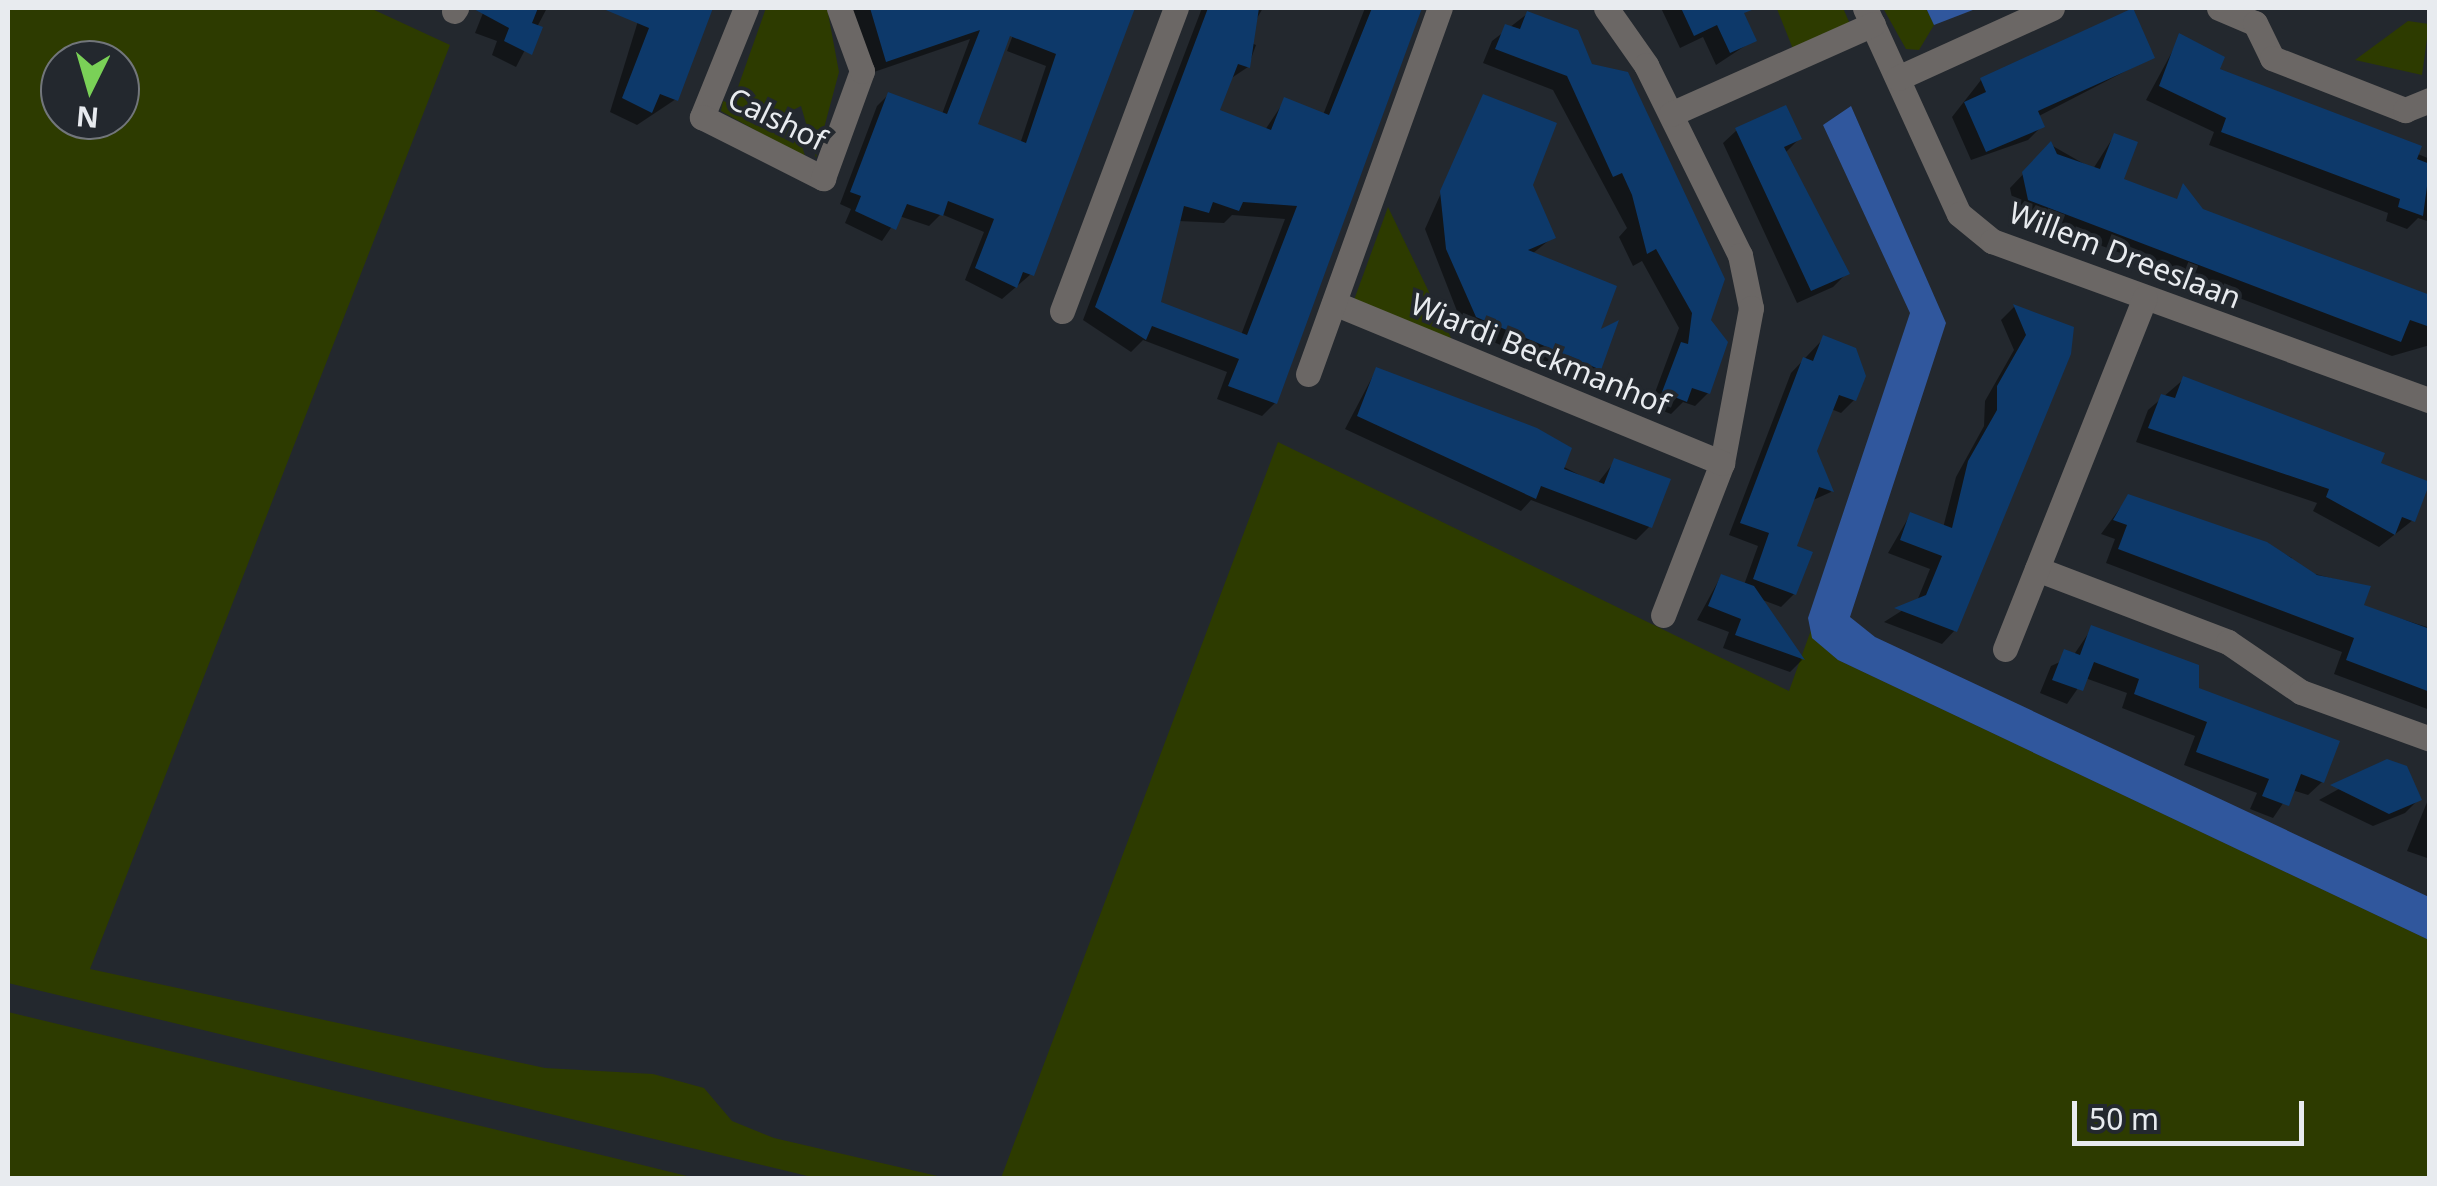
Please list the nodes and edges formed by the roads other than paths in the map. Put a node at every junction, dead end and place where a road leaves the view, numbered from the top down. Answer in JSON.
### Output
{"nodes":[{"id":1,"x":746,"y":8,"type":"edge"},
{"id":2,"x":839,"y":8,"type":"edge"},
{"id":3,"x":1176,"y":8,"type":"edge"},
{"id":4,"x":1440,"y":8,"type":"edge"},
{"id":5,"x":1606,"y":8,"type":"edge"},
{"id":6,"x":2052,"y":8,"type":"edge"},
{"id":7,"x":2219,"y":8,"type":"edge"},
{"id":8,"x":1869,"y":16,"type":"edge"},
{"id":9,"x":1898,"y":78,"type":"junction"},
{"id":10,"x":2430,"y":100,"type":"edge"},
{"id":11,"x":1671,"y":114,"type":"junction"},
{"id":12,"x":2144,"y":298,"type":"junction"},
{"id":13,"x":1334,"y":303,"type":"junction"},
{"id":14,"x":1062,"y":311,"type":"dead end"},
{"id":15,"x":1308,"y":374,"type":"dead end"},
{"id":16,"x":2430,"y":400,"type":"edge"},
{"id":17,"x":1722,"y":463,"type":"junction"},
{"id":18,"x":2037,"y":569,"type":"junction"},
{"id":19,"x":1664,"y":615,"type":"dead end"},
{"id":20,"x":2005,"y":650,"type":"dead end"},
{"id":21,"x":2430,"y":739,"type":"edge"}],
"edges":[{"from":1,"to":2,"type":"street","name":"Calshof"},
{"from":3,"to":14,"type":"street"},
{"from":4,"to":13,"type":"street"},
{"from":5,"to":11,"type":"street"},
{"from":6,"to":9,"type":"street"},
{"from":7,"to":10,"type":"street"},
{"from":8,"to":9,"type":"street","name":"Willem Dreeslaan"},
{"from":8,"to":11,"type":"street"},
{"from":9,"to":12,"type":"street","name":"Willem Dreeslaan"},
{"from":11,"to":17,"type":"street"},
{"from":12,"to":16,"type":"street","name":"Willem Dreeslaan"},
{"from":12,"to":18,"type":"street"},
{"from":13,"to":15,"type":"street"},
{"from":13,"to":17,"type":"street","name":"Wiardi Beckmanhof"},
{"from":17,"to":19,"type":"street"},
{"from":18,"to":20,"type":"street"},
{"from":18,"to":21,"type":"street"}]}
